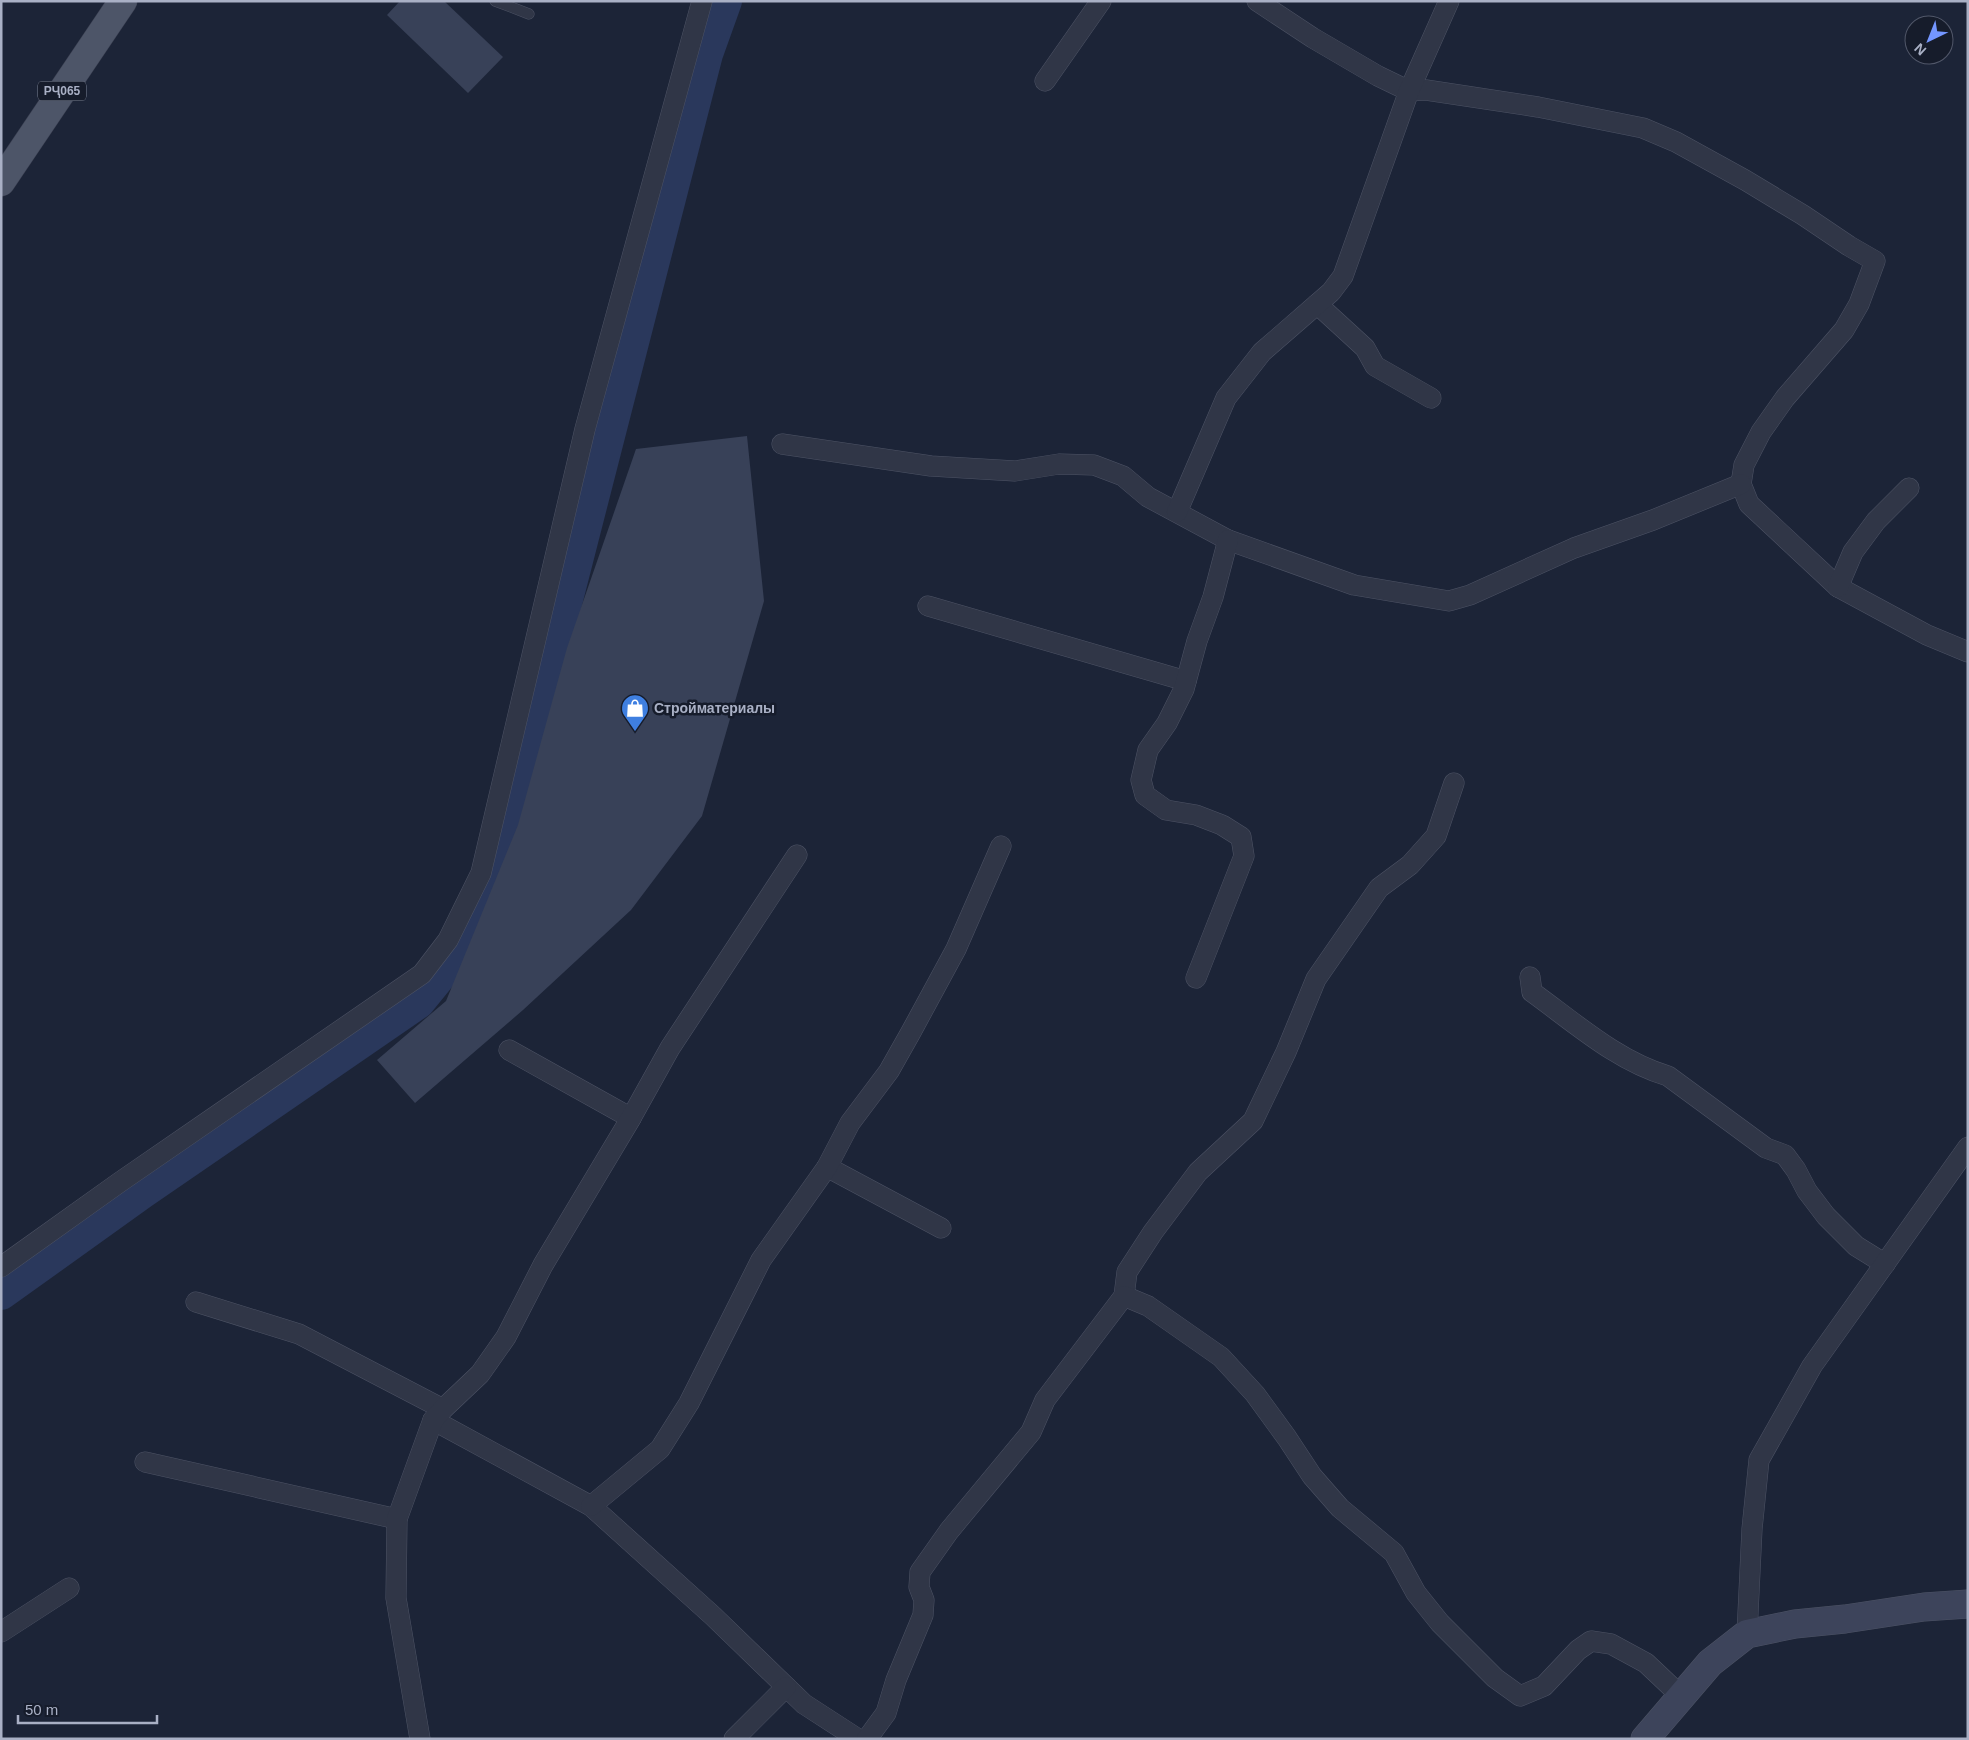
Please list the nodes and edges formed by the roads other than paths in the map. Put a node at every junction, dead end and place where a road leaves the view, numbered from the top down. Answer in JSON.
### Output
{"nodes":[{"id":1,"x":123,"y":1,"type":"edge"},
{"id":2,"x":494,"y":1,"type":"edge"},
{"id":3,"x":702,"y":1,"type":"edge"},
{"id":4,"x":1101,"y":1,"type":"edge"},
{"id":5,"x":1257,"y":1,"type":"edge"},
{"id":6,"x":1449,"y":1,"type":"edge"},
{"id":7,"x":529,"y":14,"type":"dead end"},
{"id":8,"x":1045,"y":81,"type":"dead end"},
{"id":9,"x":1409,"y":91,"type":"junction"},
{"id":10,"x":1,"y":182,"type":"edge"},
{"id":11,"x":1317,"y":304,"type":"junction"},
{"id":12,"x":1431,"y":398,"type":"dead end"},
{"id":13,"x":782,"y":444,"type":"dead end"},
{"id":14,"x":1742,"y":484,"type":"junction"},
{"id":15,"x":1909,"y":488,"type":"dead end"},
{"id":16,"x":1177,"y":512,"type":"junction"},
{"id":17,"x":1228,"y":540,"type":"junction"},
{"id":18,"x":1838,"y":587,"type":"junction"},
{"id":19,"x":928,"y":606,"type":"dead end"},
{"id":20,"x":1968,"y":652,"type":"edge"},
{"id":21,"x":1186,"y":681,"type":"junction"},
{"id":22,"x":1454,"y":783,"type":"dead end"},
{"id":23,"x":1001,"y":846,"type":"dead end"},
{"id":24,"x":797,"y":855,"type":"dead end"},
{"id":25,"x":1530,"y":976,"type":"dead end"},
{"id":26,"x":1196,"y":978,"type":"dead end"},
{"id":27,"x":509,"y":1050,"type":"dead end"},
{"id":28,"x":631,"y":1118,"type":"junction"},
{"id":29,"x":1968,"y":1147,"type":"edge"},
{"id":30,"x":826,"y":1167,"type":"junction"},
{"id":31,"x":940,"y":1228,"type":"dead end"},
{"id":32,"x":1885,"y":1264,"type":"junction"},
{"id":33,"x":1,"y":1267,"type":"edge"},
{"id":34,"x":1124,"y":1296,"type":"junction"},
{"id":35,"x":196,"y":1302,"type":"dead end"},
{"id":36,"x":438,"y":1414,"type":"junction"},
{"id":37,"x":145,"y":1462,"type":"dead end"},
{"id":38,"x":591,"y":1506,"type":"junction"},
{"id":39,"x":397,"y":1519,"type":"junction"},
{"id":40,"x":70,"y":1588,"type":"dead end"},
{"id":41,"x":1968,"y":1604,"type":"edge"},
{"id":42,"x":1,"y":1632,"type":"edge"},
{"id":43,"x":1746,"y":1634,"type":"junction"},
{"id":44,"x":786,"y":1687,"type":"junction"},
{"id":45,"x":1682,"y":1697,"type":"junction"},
{"id":46,"x":420,"y":1739,"type":"edge"},
{"id":47,"x":734,"y":1739,"type":"edge"},
{"id":48,"x":858,"y":1739,"type":"edge"},
{"id":49,"x":867,"y":1739,"type":"edge"},
{"id":50,"x":1645,"y":1739,"type":"edge"}],
"edges":[{"from":1,"to":10,"type":"main road","number":"РҶ065"},
{"from":2,"to":7,"type":"lane"},
{"from":3,"to":33,"type":"street"},
{"from":4,"to":8,"type":"street"},
{"from":5,"to":9,"type":"street"},
{"from":6,"to":9,"type":"street"},
{"from":9,"to":11,"type":"street"},
{"from":9,"to":14,"type":"street"},
{"from":11,"to":12,"type":"street"},
{"from":11,"to":16,"type":"street"},
{"from":13,"to":16,"type":"street"},
{"from":14,"to":17,"type":"street"},
{"from":14,"to":18,"type":"street"},
{"from":15,"to":18,"type":"street"},
{"from":16,"to":17,"type":"street"},
{"from":17,"to":21,"type":"street"},
{"from":18,"to":20,"type":"street"},
{"from":19,"to":21,"type":"street"},
{"from":21,"to":26,"type":"street"},
{"from":22,"to":34,"type":"street"},
{"from":23,"to":30,"type":"street"},
{"from":24,"to":28,"type":"street"},
{"from":25,"to":32,"type":"street"},
{"from":27,"to":28,"type":"street"},
{"from":28,"to":36,"type":"street"},
{"from":29,"to":32,"type":"street"},
{"from":30,"to":31,"type":"street"},
{"from":30,"to":38,"type":"street"},
{"from":32,"to":43,"type":"street"},
{"from":34,"to":45,"type":"street"},
{"from":34,"to":49,"type":"street"},
{"from":35,"to":36,"type":"street"},
{"from":36,"to":38,"type":"street"},
{"from":36,"to":39,"type":"street"},
{"from":37,"to":39,"type":"street"},
{"from":38,"to":44,"type":"street"},
{"from":39,"to":46,"type":"street"},
{"from":40,"to":42,"type":"street"},
{"from":41,"to":43,"type":"street"},
{"from":43,"to":45,"type":"street"},
{"from":44,"to":47,"type":"street"},
{"from":44,"to":48,"type":"street"},
{"from":45,"to":50,"type":"street"}]}
